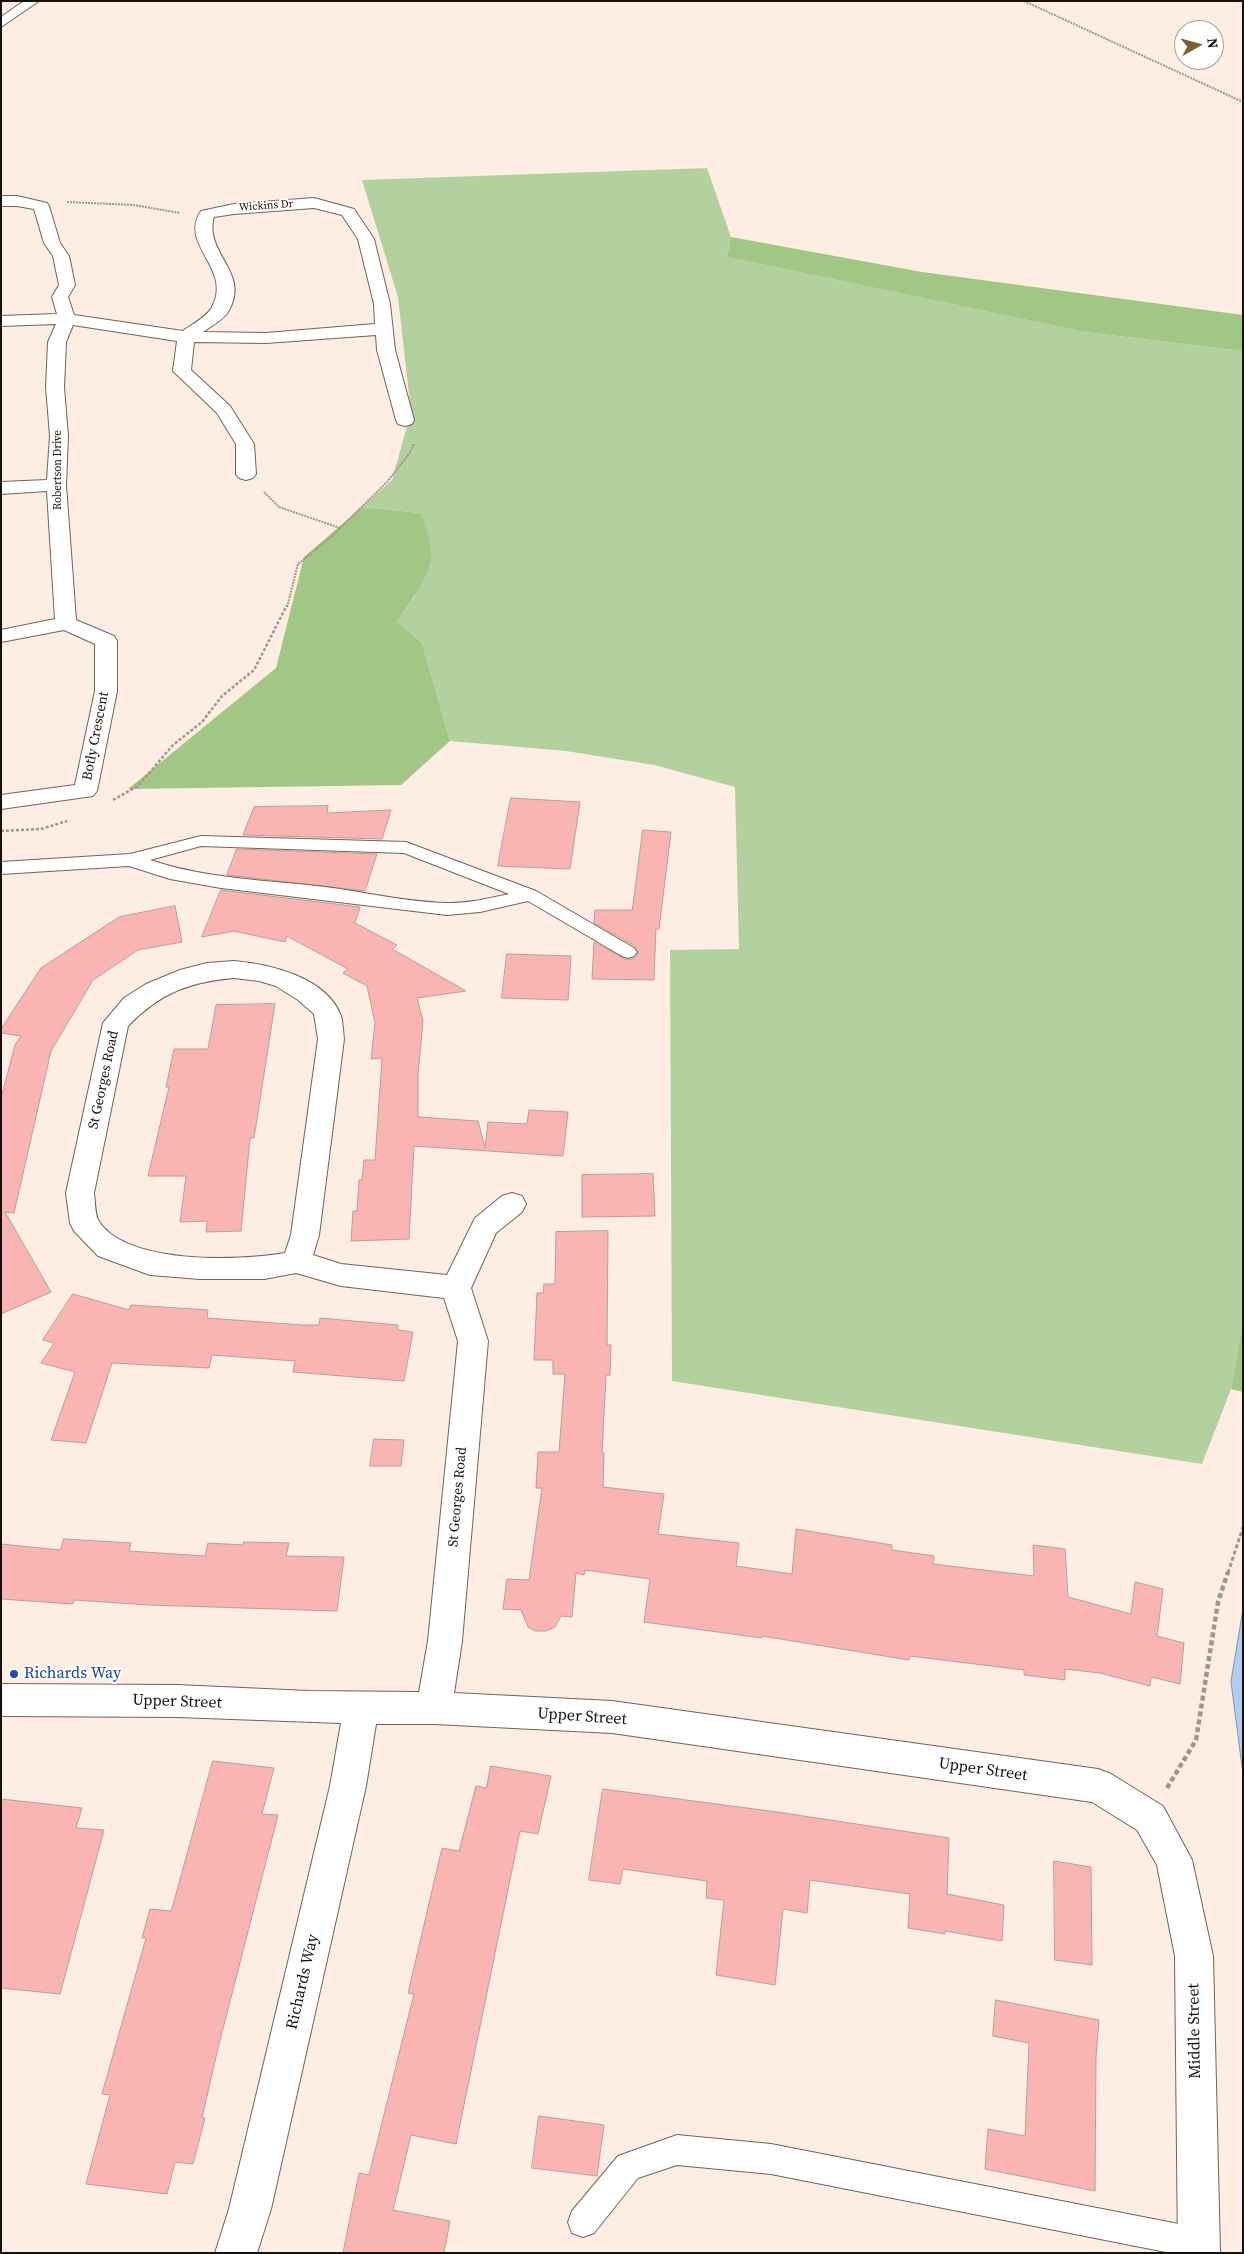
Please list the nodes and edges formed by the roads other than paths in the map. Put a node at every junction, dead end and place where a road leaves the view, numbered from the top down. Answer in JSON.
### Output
{"nodes":[{"id":1,"x":33,"y":1,"type":"edge"},
{"id":2,"x":1,"y":23,"type":"edge"},
{"id":3,"x":1,"y":201,"type":"edge"},
{"id":4,"x":67,"y":319,"type":"junction"},
{"id":5,"x":1,"y":321,"type":"edge"},
{"id":6,"x":384,"y":329,"type":"junction"},
{"id":7,"x":186,"y":337,"type":"junction"},
{"id":8,"x":405,"y":420,"type":"road end"},
{"id":9,"x":246,"y":474,"type":"road end"},
{"id":10,"x":56,"y":485,"type":"junction"},
{"id":11,"x":1,"y":488,"type":"edge"},
{"id":12,"x":66,"y":623,"type":"junction"},
{"id":13,"x":1,"y":636,"type":"edge"},
{"id":14,"x":1,"y":802,"type":"edge"},
{"id":15,"x":130,"y":860,"type":"junction"},
{"id":16,"x":1,"y":868,"type":"edge"},
{"id":17,"x":530,"y":895,"type":"junction"},
{"id":18,"x":628,"y":952,"type":"dead end"},
{"id":19,"x":512,"y":1204,"type":"dead end"},
{"id":20,"x":296,"y":1262,"type":"junction"},
{"id":21,"x":456,"y":1288,"type":"junction"},
{"id":22,"x":1,"y":1700,"type":"edge"},
{"id":23,"x":361,"y":1708,"type":"junction"},
{"id":24,"x":434,"y":1708,"type":"junction"},
{"id":25,"x":1150,"y":1818,"type":"joint"},
{"id":26,"x":583,"y":2222,"type":"dead end"},
{"id":27,"x":1199,"y":2248,"type":"edge"},
{"id":28,"x":236,"y":2253,"type":"edge"}],
"edges":[{"from":1,"to":2,"type":"street"},
{"from":3,"to":4,"type":"street"},
{"from":4,"to":5,"type":"street"},
{"from":4,"to":7,"type":"street"},
{"from":4,"to":10,"type":"street","name":"Robertson Drive"},
{"from":6,"to":7,"type":"street"},
{"from":6,"to":7,"type":"street","name":"Wickins Dr"},
{"from":6,"to":8,"type":"street","name":"Wickins Dr"},
{"from":7,"to":9,"type":"street"},
{"from":10,"to":11,"type":"street"},
{"from":10,"to":12,"type":"street","name":"Robertson Drive"},
{"from":12,"to":13,"type":"street"},
{"from":12,"to":14,"type":"street","name":"Botly Crescent"},
{"from":15,"to":16,"type":"lane"},
{"from":15,"to":17,"type":"lane"},
{"from":15,"to":17,"type":"lane"},
{"from":17,"to":18,"type":"lane"},
{"from":19,"to":21,"type":"street"},
{"from":20,"to":20,"type":"street","name":"St Georges Road"},
{"from":20,"to":21,"type":"street","name":"St Georges Road"},
{"from":21,"to":24,"type":"street","name":"St Georges Road"},
{"from":22,"to":23,"type":"street","name":"Upper Street"},
{"from":23,"to":24,"type":"street","name":"Upper Street"},
{"from":23,"to":28,"type":"street","name":"Richards Way"},
{"from":24,"to":25,"type":"street","name":"Upper Street"},
{"from":25,"to":27,"type":"street","name":"Middle Street"},
{"from":26,"to":27,"type":"lane"}]}
